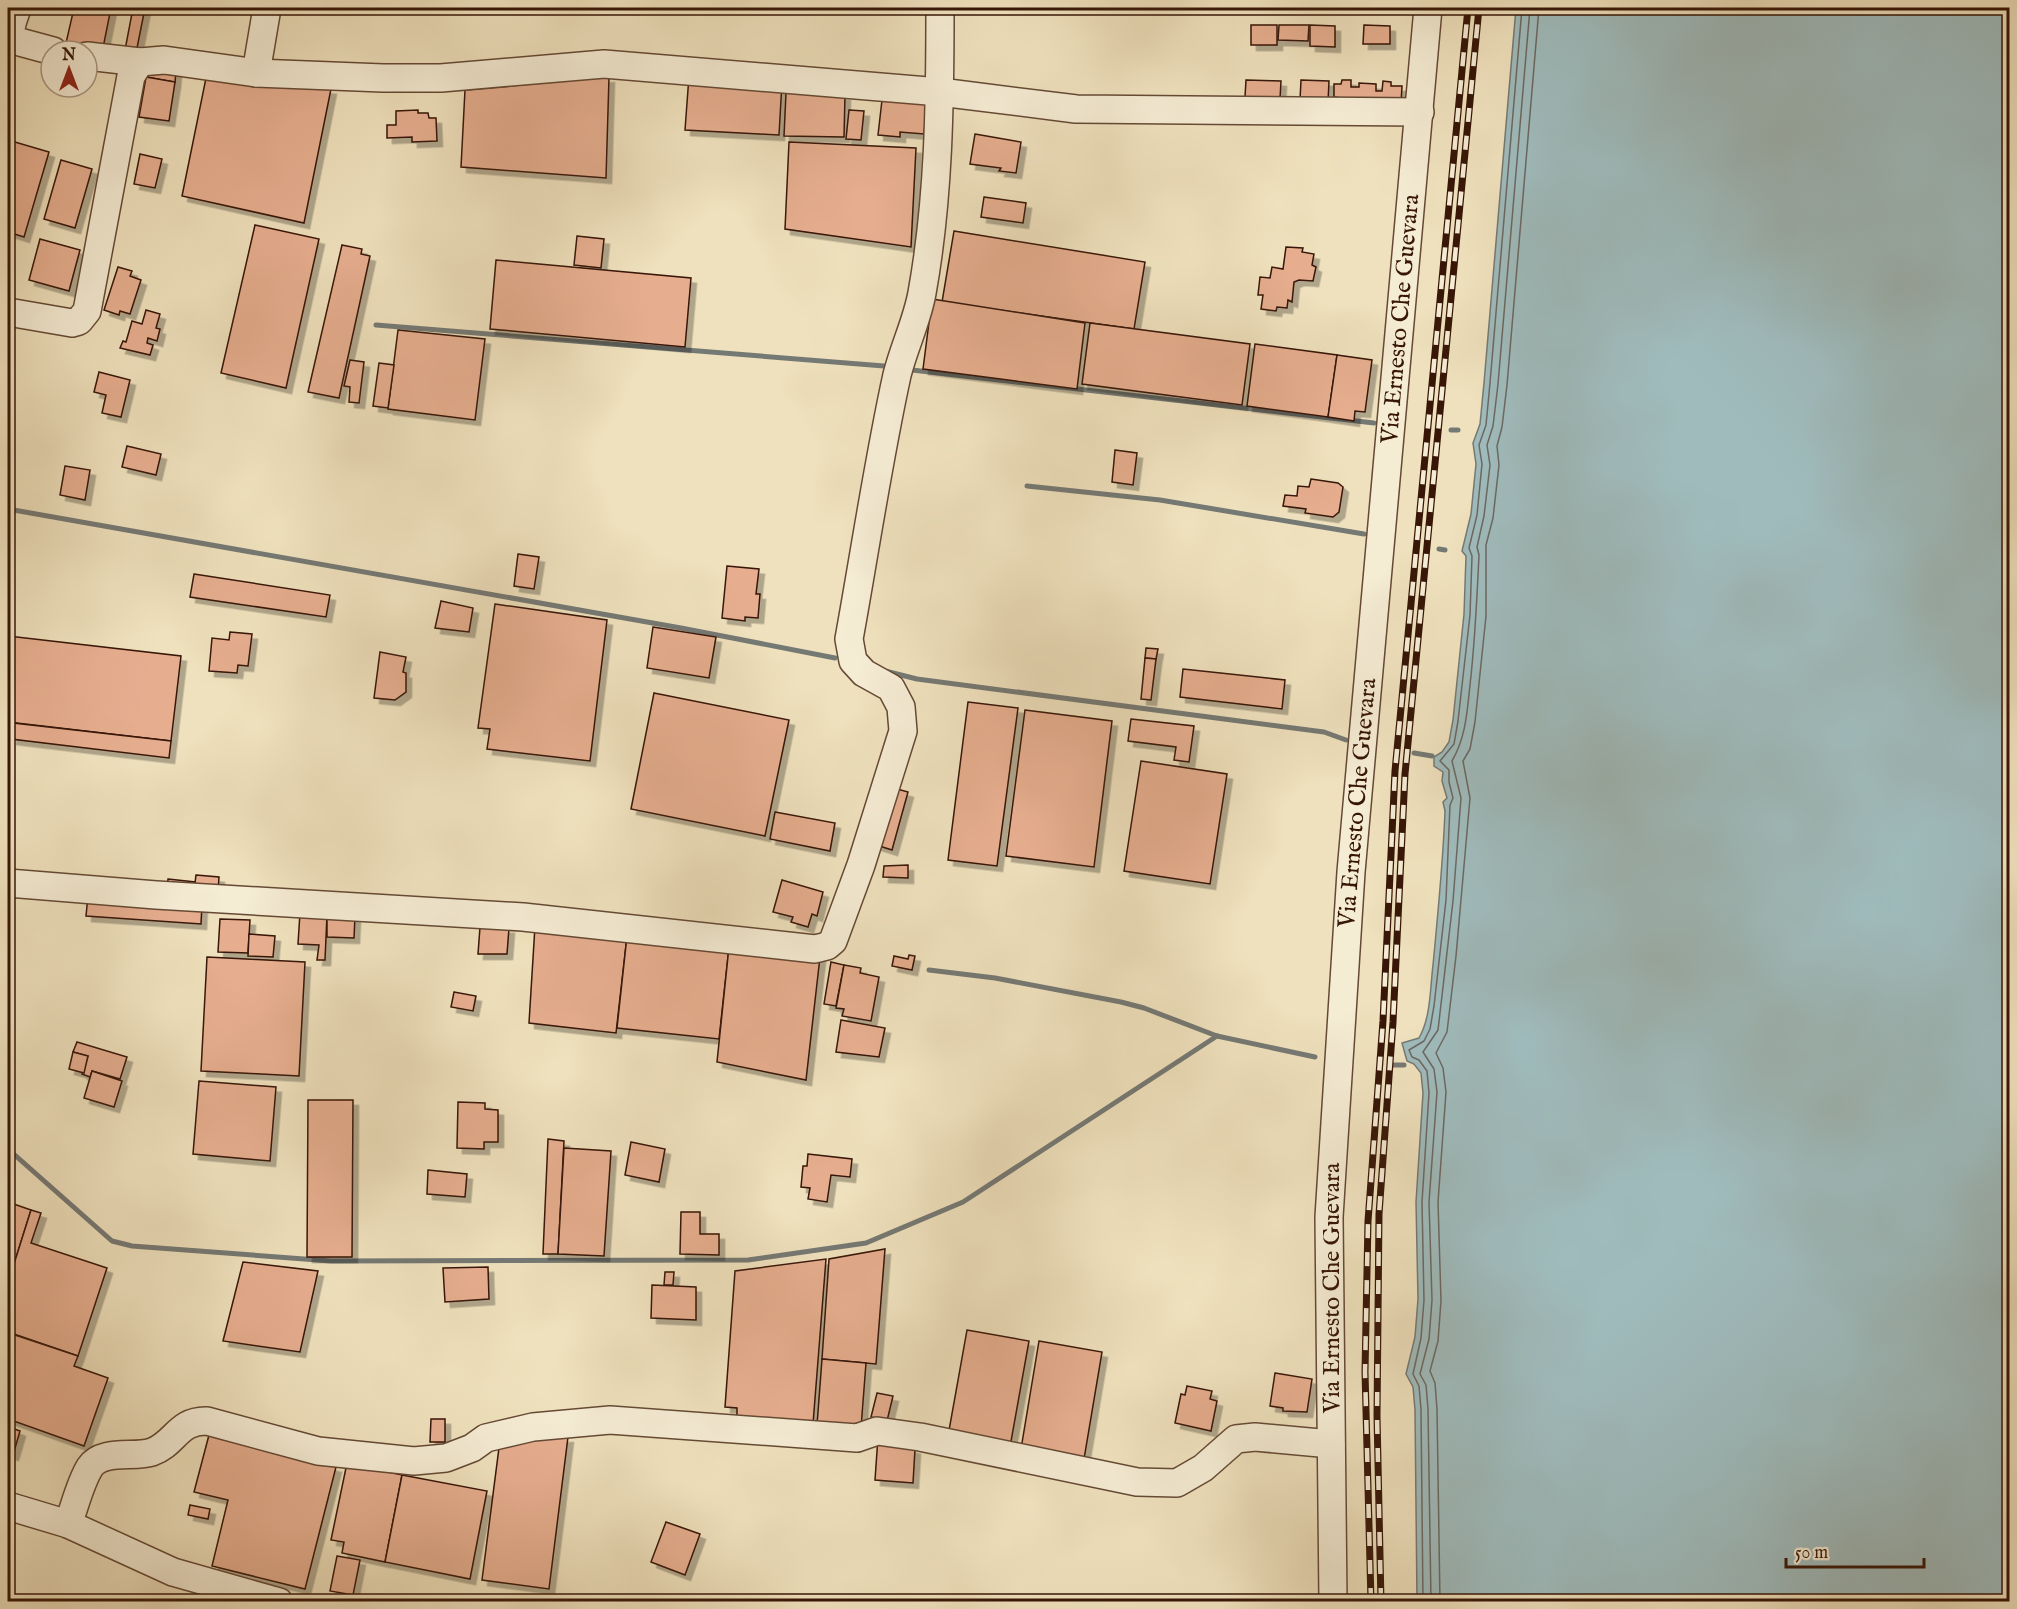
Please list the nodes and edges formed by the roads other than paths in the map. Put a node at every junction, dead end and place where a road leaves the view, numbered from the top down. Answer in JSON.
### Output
{"nodes":[{"id":1,"x":17,"y":8,"type":"edge"},
{"id":2,"x":267,"y":8,"type":"edge"},
{"id":3,"x":940,"y":8,"type":"edge"},
{"id":4,"x":1428,"y":8,"type":"edge"},
{"id":5,"x":39,"y":47,"type":"edge"},
{"id":6,"x":99,"y":57,"type":"edge"},
{"id":7,"x":140,"y":62,"type":"junction"},
{"id":8,"x":256,"y":73,"type":"junction"},
{"id":9,"x":940,"y":92,"type":"junction"},
{"id":10,"x":1420,"y":112,"type":"junction"},
{"id":11,"x":8,"y":312,"type":"edge"},
{"id":12,"x":8,"y":883,"type":"edge"},
{"id":13,"x":1331,"y":1444,"type":"junction"},
{"id":14,"x":8,"y":1506,"type":"edge"},
{"id":15,"x":68,"y":1524,"type":"junction"},
{"id":16,"x":279,"y":1602,"type":"edge"},
{"id":17,"x":1333,"y":1602,"type":"edge"}],
"edges":[{"from":1,"to":5,"type":"street"},
{"from":2,"to":8,"type":"street"},
{"from":3,"to":9,"type":"street"},
{"from":4,"to":10,"type":"street","name":"Via Ernesto Che Guevara"},
{"from":6,"to":7,"type":"street"},
{"from":7,"to":8,"type":"street"},
{"from":7,"to":11,"type":"street"},
{"from":8,"to":9,"type":"street"},
{"from":9,"to":10,"type":"street"},
{"from":9,"to":12,"type":"street"},
{"from":10,"to":13,"type":"street","name":"Via Ernesto Che Guevara"},
{"from":13,"to":15,"type":"street"},
{"from":13,"to":17,"type":"street","name":"Via Ernesto Che Guevara"},
{"from":14,"to":15,"type":"street"},
{"from":15,"to":16,"type":"street"}]}
